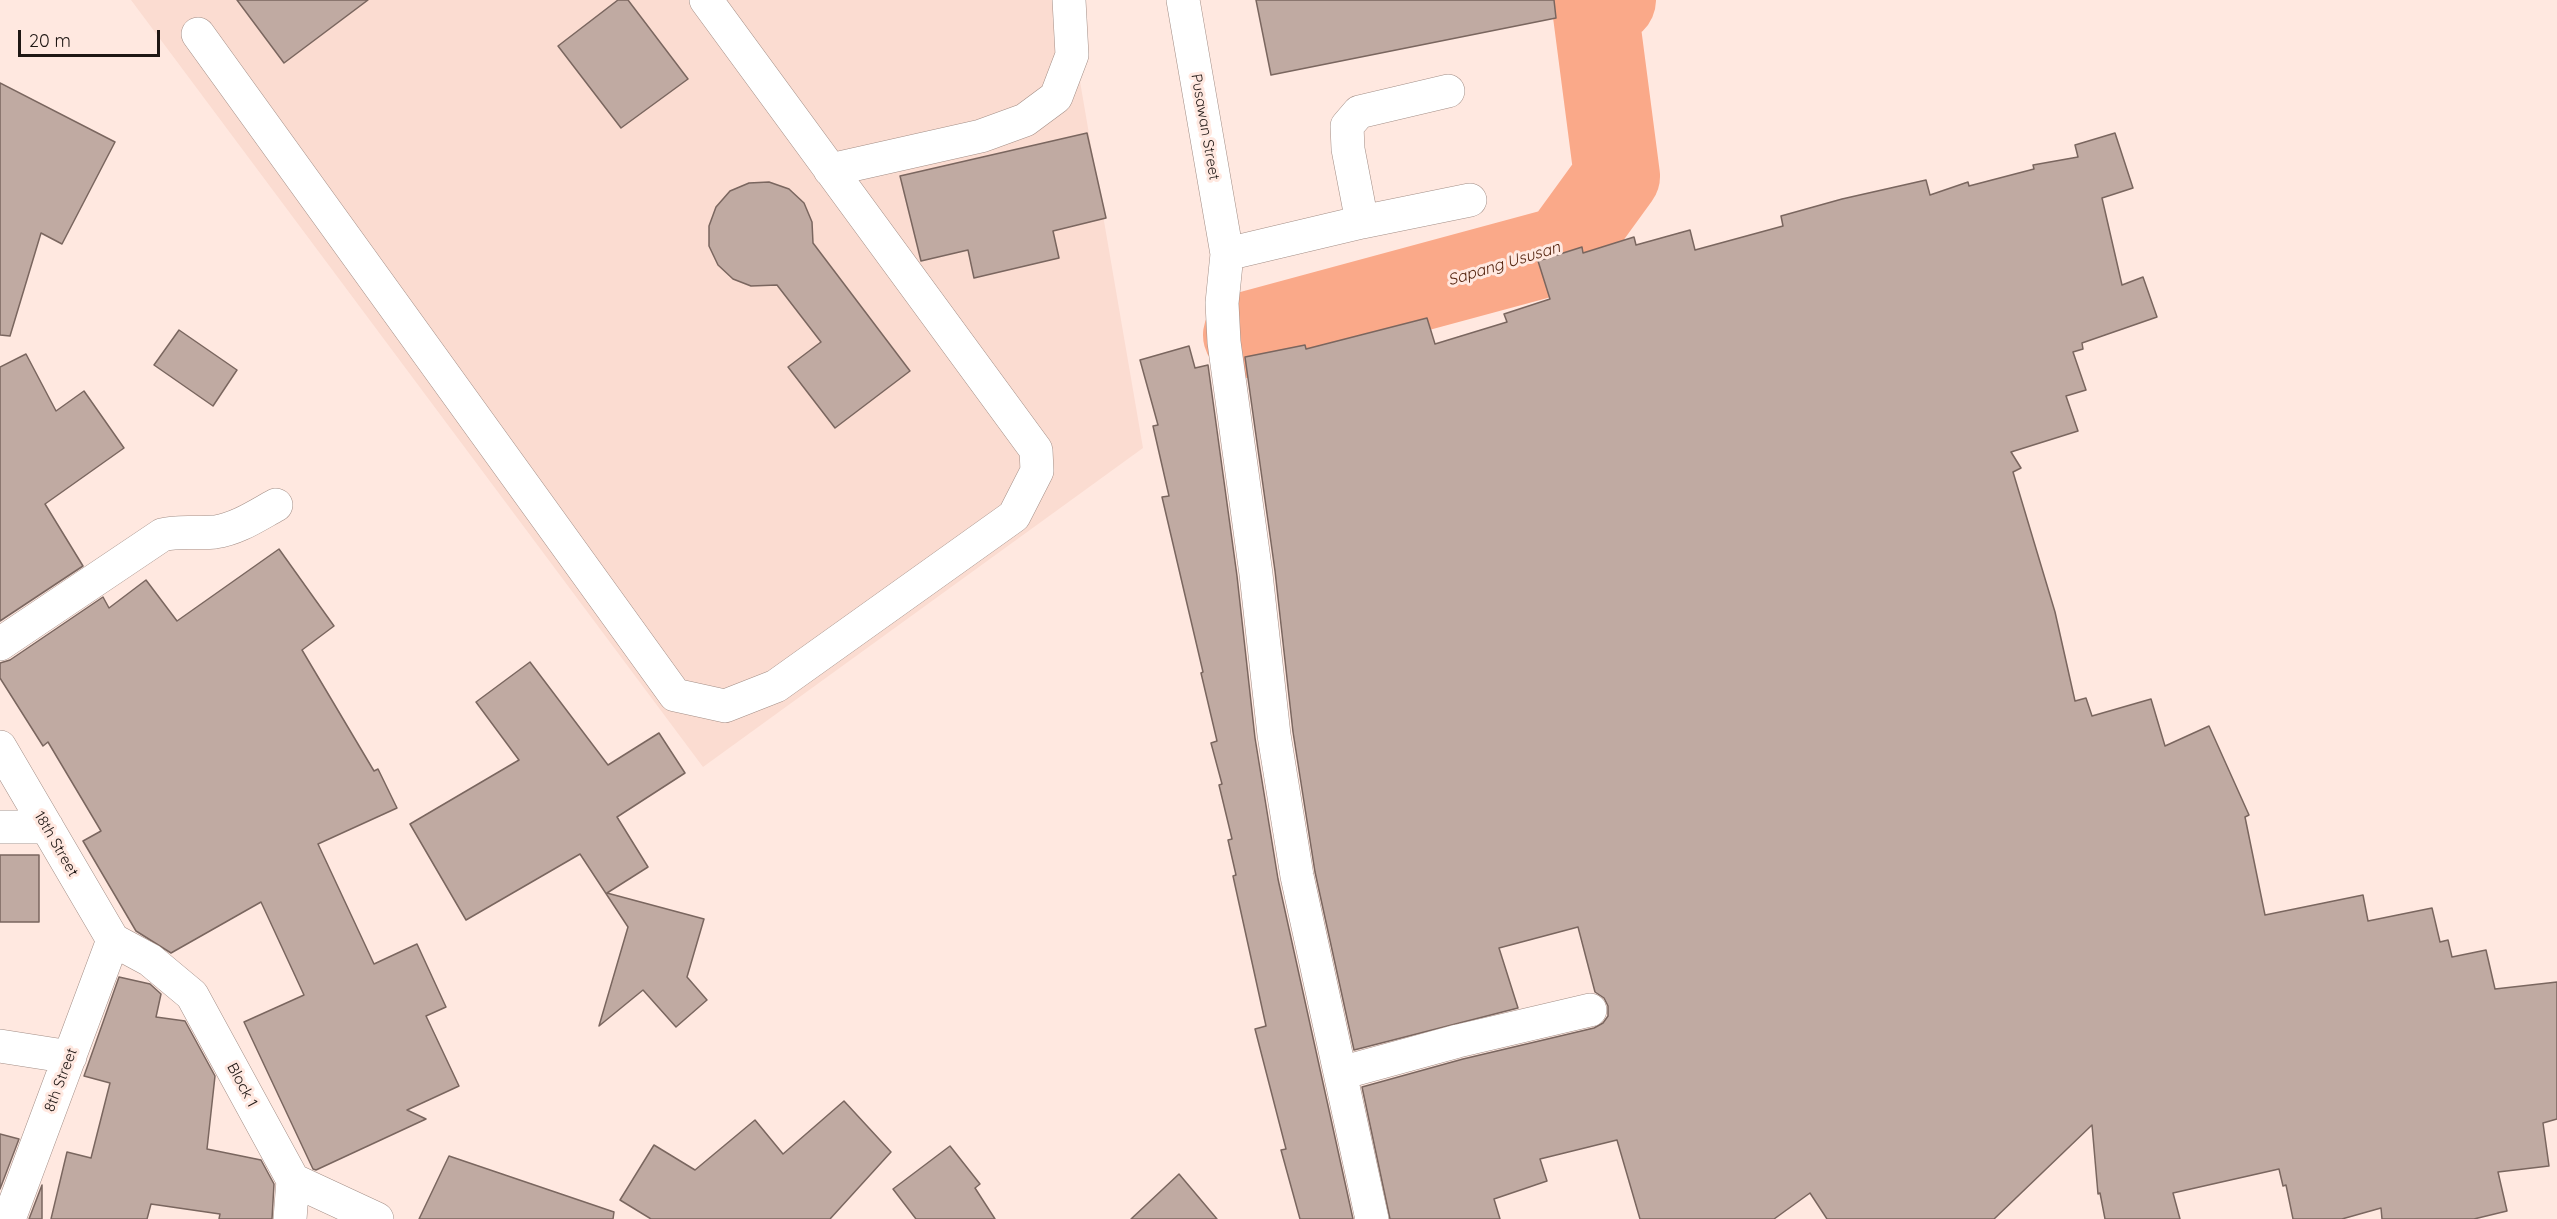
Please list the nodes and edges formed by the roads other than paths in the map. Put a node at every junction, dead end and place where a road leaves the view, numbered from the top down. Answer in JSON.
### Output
{"nodes":[{"id":1,"x":706,"y":0,"type":"edge"},
{"id":2,"x":1069,"y":0,"type":"edge"},
{"id":3,"x":1183,"y":0,"type":"edge"},
{"id":4,"x":198,"y":34,"type":"dead end"},
{"id":5,"x":1448,"y":91,"type":"dead end"},
{"id":6,"x":830,"y":170,"type":"junction"},
{"id":7,"x":1470,"y":200,"type":"dead end"},
{"id":8,"x":1362,"y":222,"type":"junction"},
{"id":9,"x":1227,"y":254,"type":"junction"},
{"id":10,"x":276,"y":505,"type":"dead end"},
{"id":11,"x":0,"y":644,"type":"edge"},
{"id":12,"x":0,"y":747,"type":"edge"},
{"id":13,"x":0,"y":827,"type":"edge"},
{"id":14,"x":46,"y":827,"type":"junction"},
{"id":15,"x":112,"y":940,"type":"junction"},
{"id":16,"x":1590,"y":1010,"type":"dead end"},
{"id":17,"x":0,"y":1046,"type":"edge"},
{"id":18,"x":70,"y":1057,"type":"junction"},
{"id":19,"x":1341,"y":1073,"type":"junction"},
{"id":20,"x":293,"y":1180,"type":"junction"},
{"id":21,"x":9,"y":1219,"type":"edge"},
{"id":22,"x":290,"y":1219,"type":"edge"},
{"id":23,"x":377,"y":1219,"type":"edge"},
{"id":24,"x":1372,"y":1219,"type":"edge"}],
"edges":[{"from":1,"to":6,"type":"street"},
{"from":2,"to":6,"type":"street"},
{"from":3,"to":9,"type":"street","name":"Pusawan Street"},
{"from":4,"to":6,"type":"street"},
{"from":5,"to":8,"type":"street"},
{"from":7,"to":8,"type":"street"},
{"from":8,"to":9,"type":"street"},
{"from":9,"to":19,"type":"street","name":"Pusawan Street"},
{"from":10,"to":11,"type":"street"},
{"from":12,"to":14,"type":"street","name":"18th Street"},
{"from":13,"to":14,"type":"street"},
{"from":14,"to":15,"type":"street","name":"18th Street"},
{"from":15,"to":18,"type":"street","name":"8th Street"},
{"from":15,"to":20,"type":"street","name":"Block 1"},
{"from":16,"to":19,"type":"street"},
{"from":17,"to":18,"type":"street"},
{"from":18,"to":21,"type":"street","name":"8th Street"},
{"from":19,"to":24,"type":"street","name":"Pusawan Street"},
{"from":20,"to":22,"type":"street"},
{"from":20,"to":23,"type":"street"}]}
